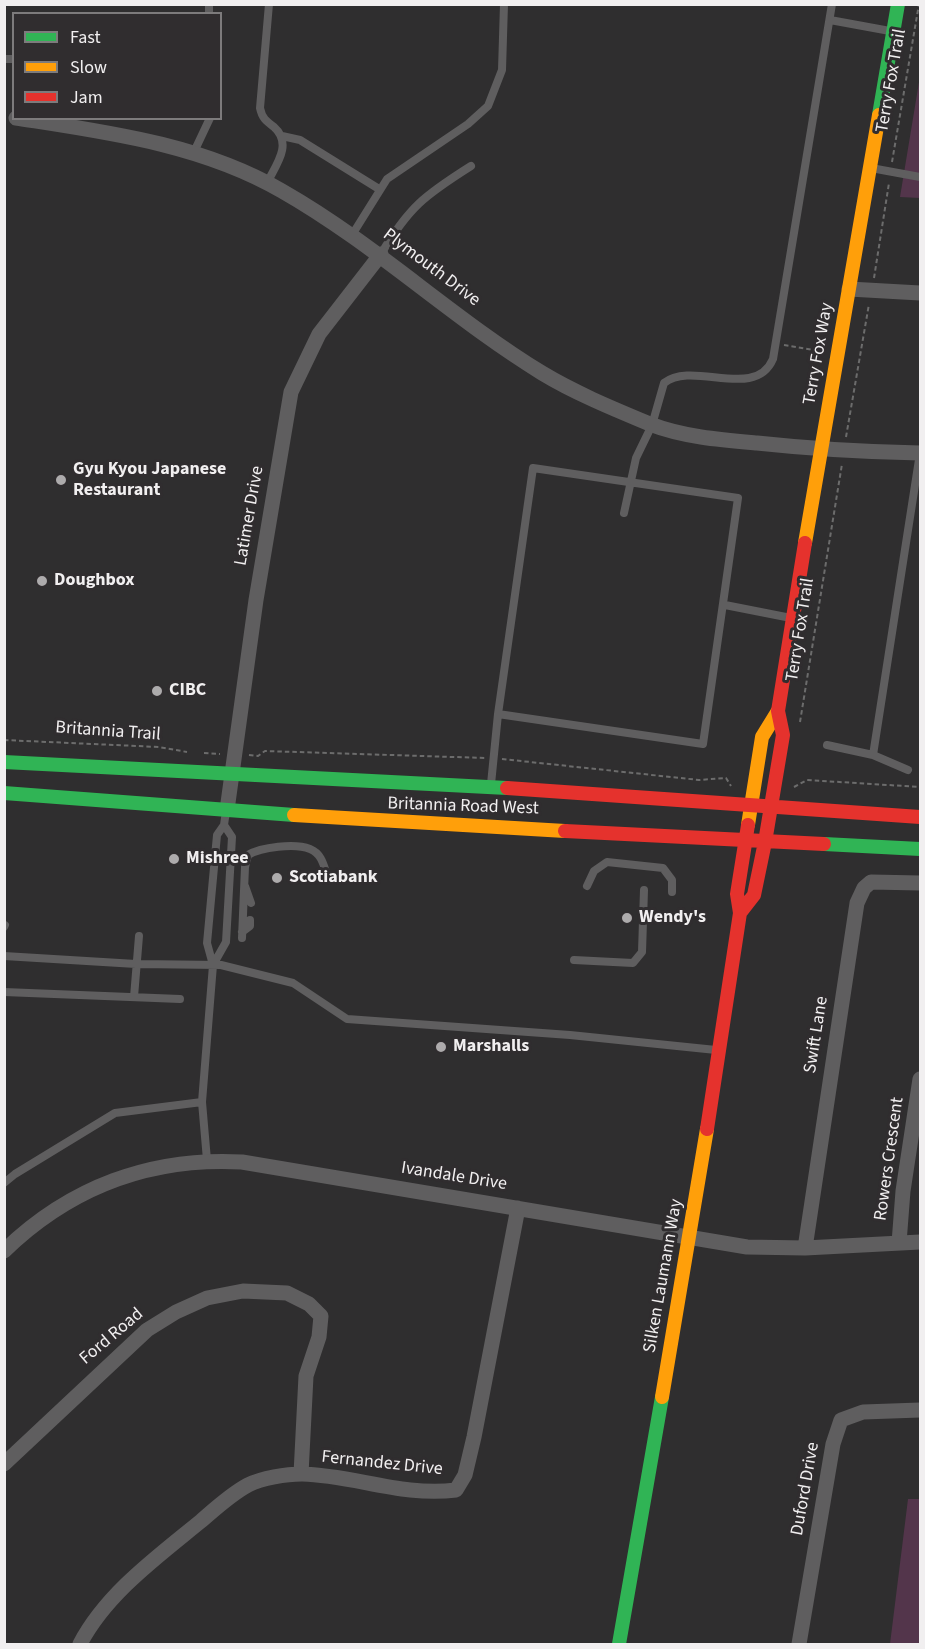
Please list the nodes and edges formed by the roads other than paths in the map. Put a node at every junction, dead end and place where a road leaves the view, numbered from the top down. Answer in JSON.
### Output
{"nodes":[{"id":1,"x":269,"y":4,"type":"edge"},
{"id":2,"x":504,"y":4,"type":"edge"},
{"id":3,"x":832,"y":4,"type":"edge"},
{"id":4,"x":898,"y":4,"type":"edge"},
{"id":5,"x":830,"y":20,"type":"junction"},
{"id":6,"x":893,"y":32,"type":"junction"},
{"id":7,"x":28,"y":120,"type":"edge"},
{"id":8,"x":209,"y":120,"type":"edge"},
{"id":9,"x":282,"y":136,"type":"junction"},
{"id":10,"x":193,"y":154,"type":"junction"},
{"id":11,"x":471,"y":166,"type":"dead end"},
{"id":12,"x":870,"y":167,"type":"junction"},
{"id":13,"x":921,"y":177,"type":"edge"},
{"id":14,"x":267,"y":183,"type":"junction"},
{"id":15,"x":379,"y":189,"type":"junction"},
{"id":16,"x":352,"y":235,"type":"junction"},
{"id":17,"x":381,"y":254,"type":"junction"},
{"id":18,"x":849,"y":289,"type":"junction"},
{"id":19,"x":921,"y":293,"type":"edge"},
{"id":20,"x":652,"y":424,"type":"junction"},
{"id":21,"x":820,"y":449,"type":"junction"},
{"id":22,"x":920,"y":453,"type":"edge"},
{"id":23,"x":631,"y":482,"type":"junction"},
{"id":24,"x":624,"y":513,"type":"dead end"},
{"id":25,"x":725,"y":605,"type":"junction"},
{"id":26,"x":792,"y":618,"type":"junction"},
{"id":27,"x":778,"y":711,"type":"junction"},
{"id":28,"x":498,"y":714,"type":"junction"},
{"id":29,"x":827,"y":745,"type":"dead end"},
{"id":30,"x":873,"y":755,"type":"junction"},
{"id":31,"x":4,"y":762,"type":"edge"},
{"id":32,"x":908,"y":770,"type":"dead end"},
{"id":33,"x":231,"y":775,"type":"junction"},
{"id":34,"x":491,"y":788,"type":"junction"},
{"id":35,"x":4,"y":794,"type":"edge"},
{"id":36,"x":752,"y":806,"type":"junction"},
{"id":37,"x":770,"y":807,"type":"junction"},
{"id":38,"x":921,"y":817,"type":"edge"},
{"id":39,"x":225,"y":818,"type":"junction"},
{"id":40,"x":747,"y":841,"type":"junction"},
{"id":41,"x":765,"y":842,"type":"junction"},
{"id":42,"x":921,"y":849,"type":"edge"},
{"id":43,"x":326,"y":872,"type":"dead end"},
{"id":44,"x":921,"y":883,"type":"edge"},
{"id":45,"x":244,"y":884,"type":"junction"},
{"id":46,"x":587,"y":886,"type":"dead end"},
{"id":47,"x":644,"y":890,"type":"dead end"},
{"id":48,"x":672,"y":892,"type":"dead end"},
{"id":49,"x":251,"y":903,"type":"dead end"},
{"id":50,"x":740,"y":913,"type":"junction"},
{"id":51,"x":250,"y":920,"type":"dead end"},
{"id":52,"x":139,"y":936,"type":"dead end"},
{"id":53,"x":4,"y":956,"type":"edge"},
{"id":54,"x":574,"y":960,"type":"dead end"},
{"id":55,"x":136,"y":964,"type":"junction"},
{"id":56,"x":213,"y":965,"type":"junction"},
{"id":57,"x":4,"y":992,"type":"edge"},
{"id":58,"x":134,"y":997,"type":"junction"},
{"id":59,"x":180,"y":999,"type":"dead end"},
{"id":60,"x":718,"y":1050,"type":"junction"},
{"id":61,"x":921,"y":1079,"type":"edge"},
{"id":62,"x":202,"y":1102,"type":"junction"},
{"id":63,"x":207,"y":1160,"type":"junction"},
{"id":64,"x":4,"y":1183,"type":"edge"},
{"id":65,"x":518,"y":1208,"type":"junction"},
{"id":66,"x":690,"y":1237,"type":"junction"},
{"id":67,"x":921,"y":1242,"type":"edge"},
{"id":68,"x":899,"y":1244,"type":"junction"},
{"id":69,"x":805,"y":1248,"type":"junction"},
{"id":70,"x":4,"y":1251,"type":"edge"},
{"id":71,"x":921,"y":1410,"type":"edge"},
{"id":72,"x":4,"y":1464,"type":"edge"},
{"id":73,"x":301,"y":1474,"type":"junction"},
{"id":74,"x":80,"y":1644,"type":"edge"},
{"id":75,"x":619,"y":1644,"type":"edge"},
{"id":76,"x":799,"y":1644,"type":"edge"}],
"edges":[{"from":1,"to":9,"type":"lane"},
{"from":2,"to":15,"type":"lane"},
{"from":3,"to":5,"type":"lane"},
{"from":4,"to":6,"type":"street","name":"Terry Fox Way"},
{"from":5,"to":6,"type":"lane"},
{"from":5,"to":20,"type":"lane"},
{"from":6,"to":12,"type":"street","name":"Terry Fox Way"},
{"from":7,"to":10,"type":"street","name":"Plymouth Drive"},
{"from":8,"to":10,"type":"lane"},
{"from":9,"to":14,"type":"lane"},
{"from":9,"to":15,"type":"lane"},
{"from":10,"to":14,"type":"street","name":"Plymouth Drive"},
{"from":11,"to":17,"type":"lane"},
{"from":12,"to":13,"type":"lane"},
{"from":12,"to":18,"type":"street","name":"Terry Fox Way"},
{"from":14,"to":16,"type":"street","name":"Plymouth Drive"},
{"from":15,"to":16,"type":"lane"},
{"from":16,"to":17,"type":"street","name":"Plymouth Drive"},
{"from":17,"to":20,"type":"street","name":"Plymouth Drive"},
{"from":17,"to":33,"type":"street","name":"Latimer Drive"},
{"from":18,"to":19,"type":"street"},
{"from":18,"to":21,"type":"street","name":"Terry Fox Way"},
{"from":20,"to":21,"type":"street","name":"Plymouth Drive"},
{"from":20,"to":23,"type":"lane"},
{"from":21,"to":22,"type":"street","name":"Plymouth Drive"},
{"from":21,"to":26,"type":"street","name":"Terry Fox Way"},
{"from":22,"to":30,"type":"lane"},
{"from":23,"to":24,"type":"lane"},
{"from":23,"to":25,"type":"lane"},
{"from":23,"to":28,"type":"lane"},
{"from":25,"to":26,"type":"lane"},
{"from":25,"to":28,"type":"lane"},
{"from":26,"to":27,"type":"street","name":"Terry Fox Way"},
{"from":27,"to":36,"type":"street","name":"Terry Fox Way"},
{"from":27,"to":37,"type":"street","name":"Terry Fox Way"},
{"from":28,"to":34,"type":"lane"},
{"from":29,"to":30,"type":"lane"},
{"from":30,"to":32,"type":"lane"},
{"from":31,"to":33,"type":"street","name":"Britannia Road West"},
{"from":33,"to":34,"type":"street","name":"Britannia Road West"},
{"from":33,"to":39,"type":"street","name":"Latimer Drive"},
{"from":34,"to":36,"type":"street","name":"Britannia Road West"},
{"from":35,"to":39,"type":"street","name":"Britannia Road West"},
{"from":36,"to":37,"type":"street","name":"Britannia Road West"},
{"from":36,"to":40,"type":"street","name":"Terry Fox Way"},
{"from":37,"to":38,"type":"street","name":"Britannia Road West"},
{"from":37,"to":41,"type":"street","name":"Terry Fox Way"},
{"from":39,"to":40,"type":"street","name":"Britannia Road West"},
{"from":39,"to":56,"type":"lane"},
{"from":39,"to":56,"type":"lane"},
{"from":40,"to":41,"type":"street","name":"Britannia Road West"},
{"from":40,"to":50,"type":"street","name":"Silken Laumann Way"},
{"from":41,"to":42,"type":"street","name":"Britannia Road West"},
{"from":41,"to":50,"type":"street","name":"Silken Laumann Way"},
{"from":43,"to":45,"type":"lane"},
{"from":44,"to":69,"type":"street","name":"Swift Lane"},
{"from":45,"to":49,"type":"lane"},
{"from":45,"to":51,"type":"lane"},
{"from":46,"to":48,"type":"lane"},
{"from":47,"to":54,"type":"lane"},
{"from":50,"to":60,"type":"street","name":"Silken Laumann Way"},
{"from":52,"to":55,"type":"lane"},
{"from":53,"to":55,"type":"lane"},
{"from":55,"to":56,"type":"lane"},
{"from":55,"to":58,"type":"lane"},
{"from":56,"to":60,"type":"lane"},
{"from":56,"to":62,"type":"lane"},
{"from":57,"to":58,"type":"lane"},
{"from":58,"to":59,"type":"lane"},
{"from":60,"to":66,"type":"street","name":"Silken Laumann Way"},
{"from":61,"to":68,"type":"street","name":"Rowers Crescent"},
{"from":62,"to":63,"type":"lane"},
{"from":62,"to":64,"type":"lane"},
{"from":63,"to":65,"type":"street","name":"Ivandale Drive"},
{"from":63,"to":70,"type":"street","name":"Ivandale Drive"},
{"from":65,"to":66,"type":"street","name":"Ivandale Drive"},
{"from":65,"to":73,"type":"street","name":"Fernandez Drive"},
{"from":66,"to":69,"type":"street","name":"Ivandale Drive"},
{"from":66,"to":75,"type":"street","name":"Silken Laumann Way"},
{"from":67,"to":68,"type":"street","name":"Ivandale Drive"},
{"from":68,"to":69,"type":"street","name":"Ivandale Drive"},
{"from":71,"to":76,"type":"street","name":"Duford Drive"},
{"from":72,"to":73,"type":"street","name":"Ford Road"},
{"from":73,"to":74,"type":"street","name":"Fernandez Drive"}]}
